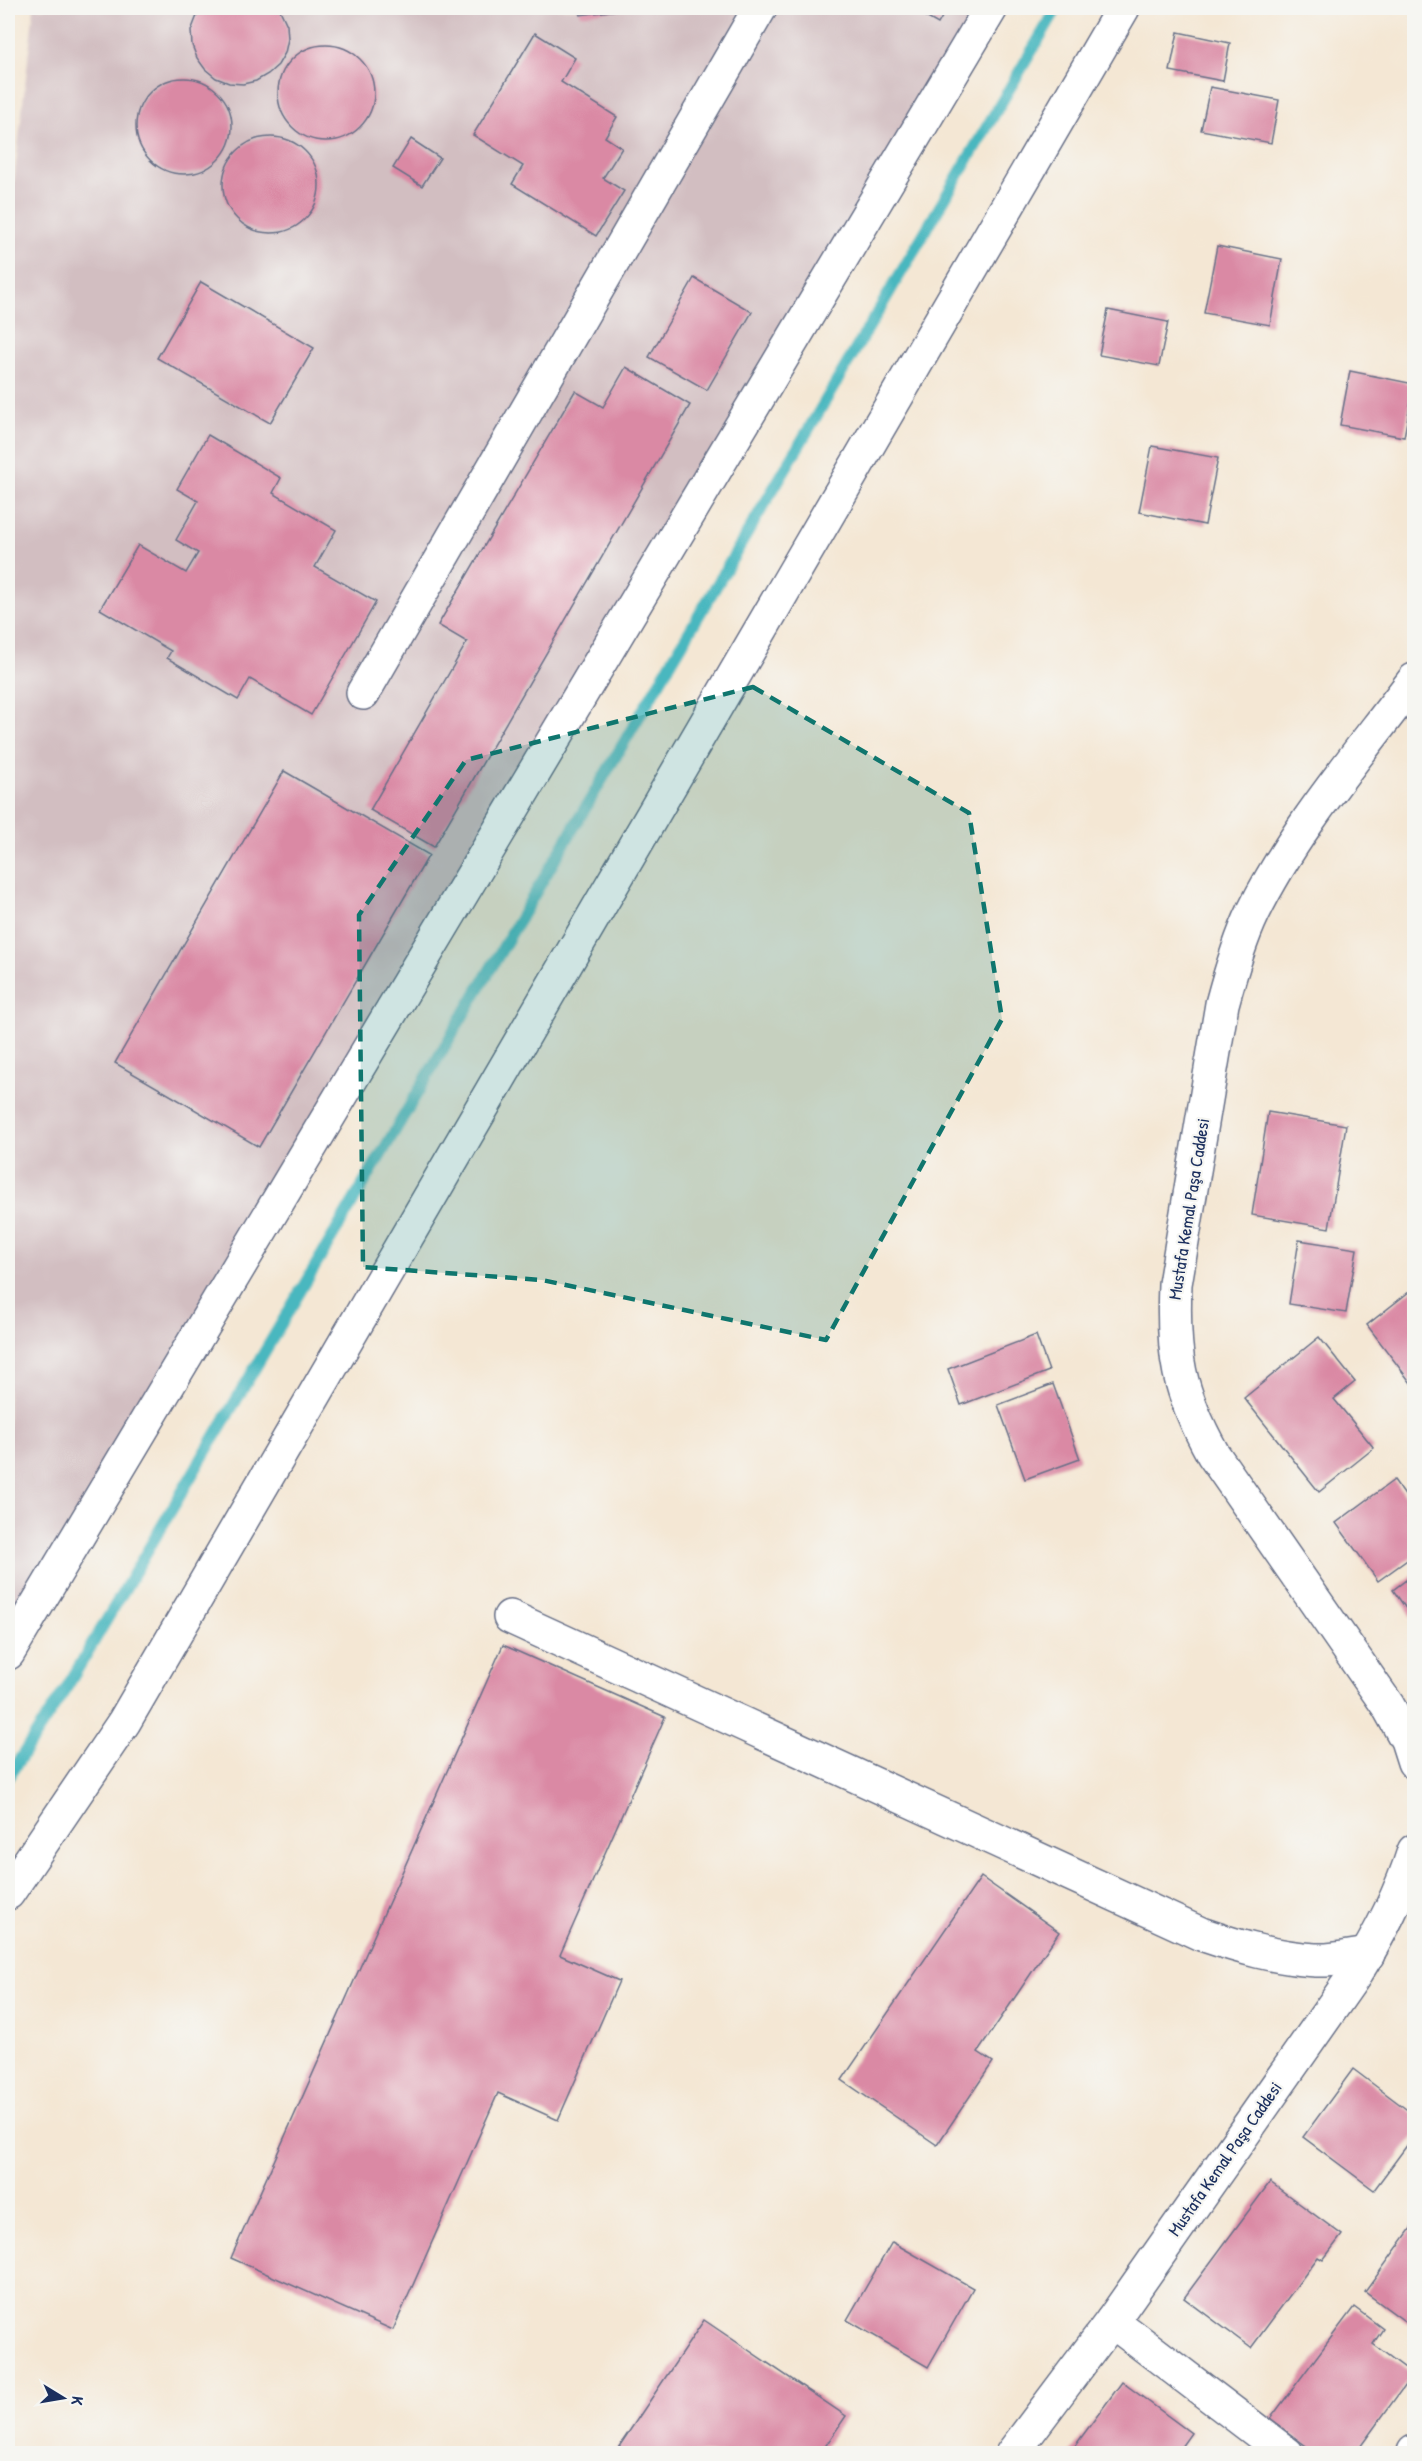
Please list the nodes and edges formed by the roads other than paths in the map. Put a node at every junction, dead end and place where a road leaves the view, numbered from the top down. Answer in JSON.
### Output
{"nodes":[{"id":1,"x":760,"y":8,"type":"edge"},
{"id":2,"x":991,"y":8,"type":"edge"},
{"id":3,"x":1124,"y":8,"type":"edge"},
{"id":4,"x":1414,"y":680,"type":"edge"},
{"id":5,"x":363,"y":693,"type":"dead end"},
{"id":6,"x":510,"y":1617,"type":"dead end"},
{"id":7,"x":8,"y":1653,"type":"edge"},
{"id":8,"x":1414,"y":1762,"type":"edge"},
{"id":9,"x":1414,"y":1851,"type":"edge"},
{"id":10,"x":8,"y":1893,"type":"edge"},
{"id":11,"x":1368,"y":1954,"type":"junction"},
{"id":12,"x":1112,"y":2321,"type":"junction"},
{"id":13,"x":1012,"y":2454,"type":"edge"},
{"id":14,"x":1287,"y":2454,"type":"edge"}],
"edges":[{"from":1,"to":5,"type":"street"},
{"from":2,"to":7,"type":"street"},
{"from":3,"to":10,"type":"street"},
{"from":4,"to":8,"type":"street","name":"Mustafa Kemal Paşa Caddesi"},
{"from":6,"to":11,"type":"street"},
{"from":9,"to":11,"type":"street","name":"Mustafa Kemal Paşa Caddesi"},
{"from":11,"to":12,"type":"street","name":"Mustafa Kemal Paşa Caddesi"},
{"from":12,"to":13,"type":"street","name":"Mustafa Kemal Paşa Caddesi"},
{"from":12,"to":14,"type":"street"}]}
